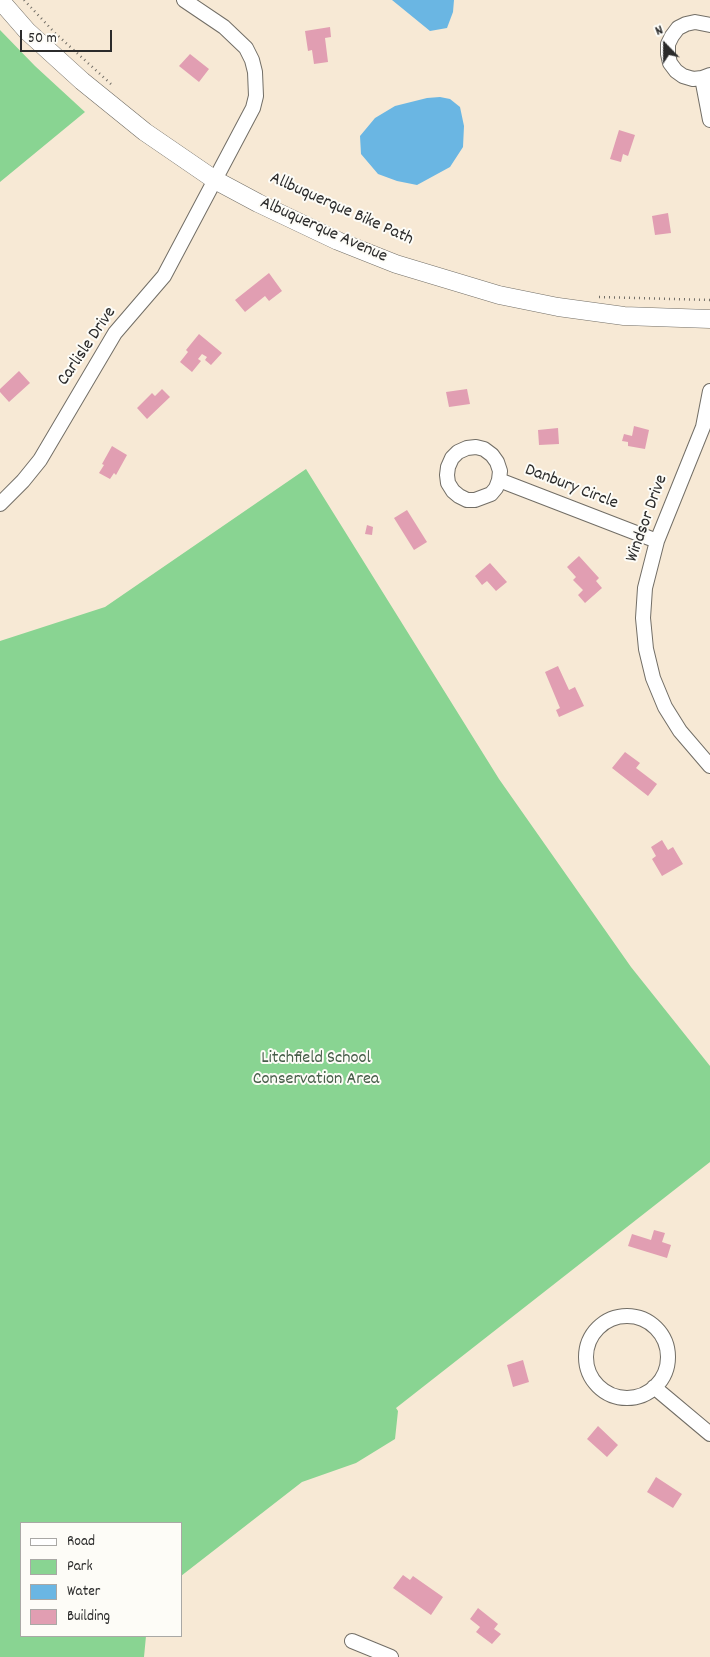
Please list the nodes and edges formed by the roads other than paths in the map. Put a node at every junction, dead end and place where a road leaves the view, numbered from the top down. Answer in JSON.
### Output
{"nodes":[{"id":1,"x":0,"y":0,"type":"edge"},
{"id":2,"x":184,"y":0,"type":"edge"},
{"id":3,"x":710,"y":26,"type":"edge"},
{"id":4,"x":706,"y":77,"type":"edge"},
{"id":5,"x":710,"y":120,"type":"edge"},
{"id":6,"x":215,"y":180,"type":"junction"},
{"id":7,"x":710,"y":319,"type":"edge"},
{"id":8,"x":710,"y":391,"type":"edge"},
{"id":9,"x":500,"y":480,"type":"dead end"},
{"id":10,"x":0,"y":504,"type":"edge"},
{"id":11,"x":656,"y":542,"type":"junction"},
{"id":12,"x":710,"y":766,"type":"edge"},
{"id":13,"x":654,"y":1387,"type":"junction"},
{"id":14,"x":710,"y":1434,"type":"edge"},
{"id":15,"x":352,"y":1641,"type":"dead end"},
{"id":16,"x":391,"y":1657,"type":"edge"}],
"edges":[{"from":1,"to":6,"type":"street","name":"Albuquerque Avenue"},
{"from":2,"to":6,"type":"street","name":"Carlisle Drive"},
{"from":3,"to":4,"type":"street"},
{"from":4,"to":5,"type":"street"},
{"from":6,"to":7,"type":"street","name":"Albuquerque Avenue"},
{"from":6,"to":10,"type":"street","name":"Carlisle Drive"},
{"from":8,"to":11,"type":"street","name":"Windsor Drive"},
{"from":9,"to":11,"type":"street","name":"Danbury Circle"},
{"from":11,"to":12,"type":"street","name":"Windsor Drive"},
{"from":13,"to":13,"type":"street"},
{"from":13,"to":14,"type":"street"},
{"from":15,"to":16,"type":"street"}]}
